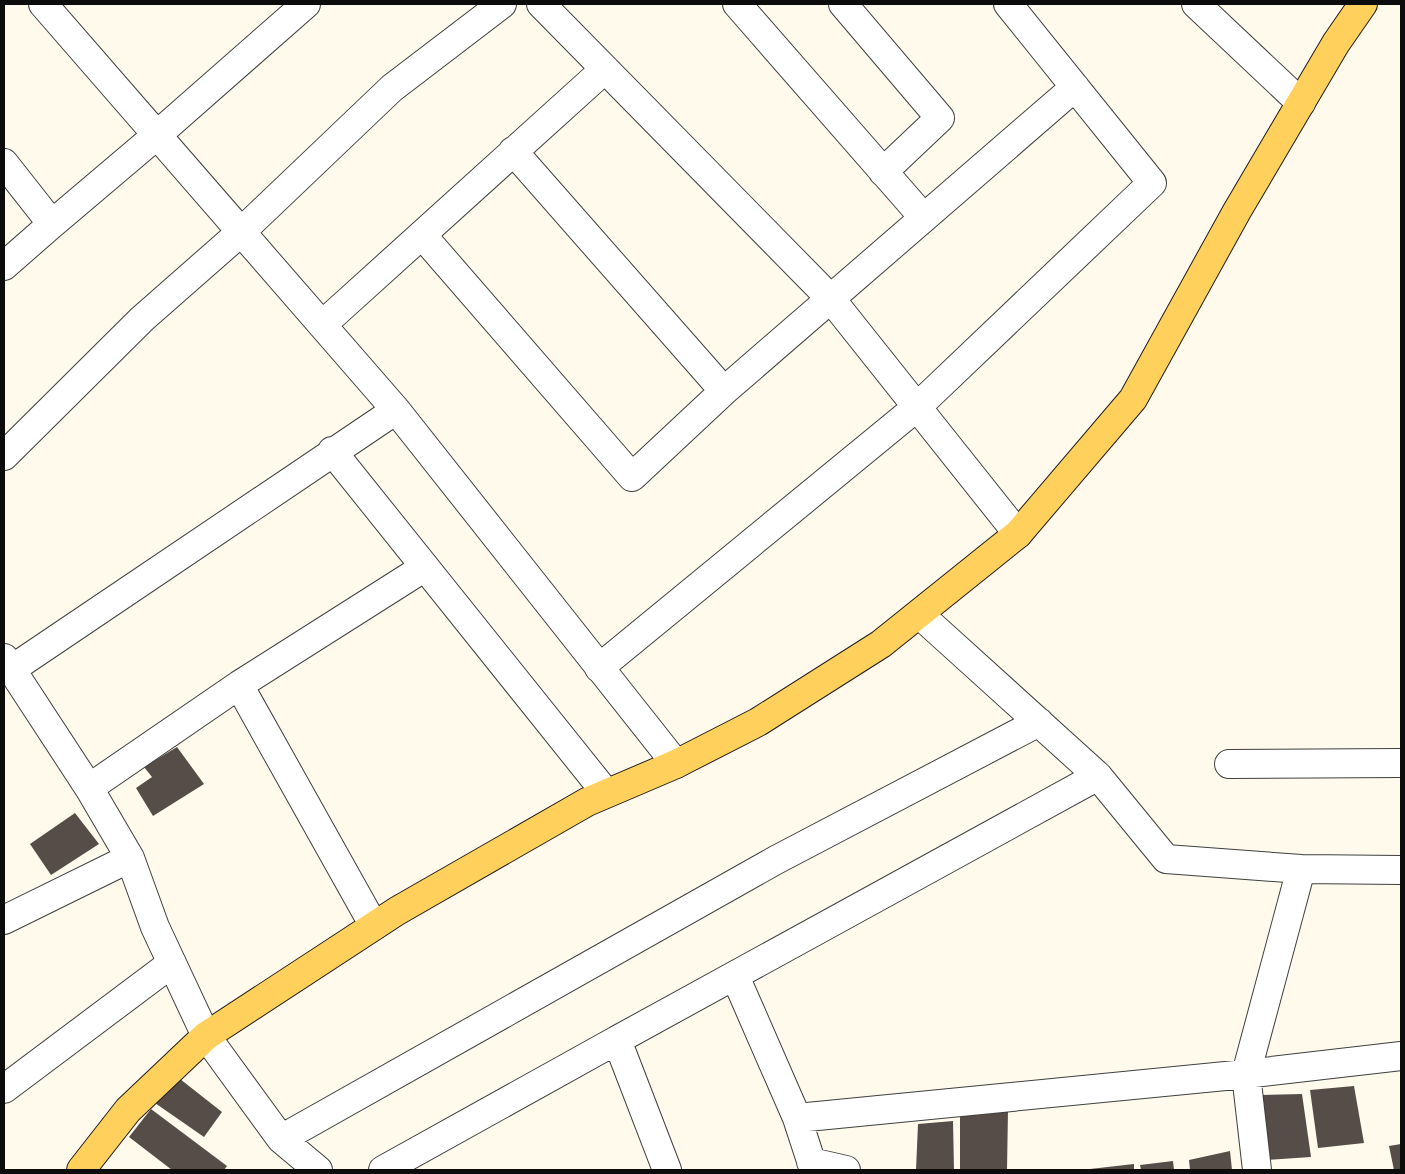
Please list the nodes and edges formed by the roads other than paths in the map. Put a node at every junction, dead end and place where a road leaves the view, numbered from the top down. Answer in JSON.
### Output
{"nodes":[{"id":1,"x":43,"y":4,"type":"edge"},
{"id":2,"x":306,"y":4,"type":"edge"},
{"id":3,"x":502,"y":4,"type":"edge"},
{"id":4,"x":541,"y":4,"type":"edge"},
{"id":5,"x":737,"y":4,"type":"edge"},
{"id":6,"x":843,"y":4,"type":"edge"},
{"id":7,"x":1008,"y":4,"type":"edge"},
{"id":8,"x":1196,"y":4,"type":"edge"},
{"id":9,"x":1363,"y":4,"type":"edge"},
{"id":10,"x":605,"y":69,"type":"junction"},
{"id":11,"x":1075,"y":87,"type":"junction"},
{"id":12,"x":1301,"y":103,"type":"junction"},
{"id":13,"x":157,"y":135,"type":"junction"},
{"id":14,"x":513,"y":151,"type":"junction"},
{"id":15,"x":4,"y":163,"type":"edge"},
{"id":16,"x":883,"y":172,"type":"junction"},
{"id":17,"x":924,"y":218,"type":"junction"},
{"id":18,"x":52,"y":224,"type":"junction"},
{"id":19,"x":242,"y":232,"type":"junction"},
{"id":20,"x":422,"y":235,"type":"junction"},
{"id":21,"x":4,"y":266,"type":"edge"},
{"id":22,"x":831,"y":299,"type":"junction"},
{"id":23,"x":322,"y":324,"type":"junction"},
{"id":24,"x":724,"y":392,"type":"junction"},
{"id":25,"x":917,"y":407,"type":"junction"},
{"id":26,"x":396,"y":410,"type":"junction"},
{"id":27,"x":332,"y":451,"type":"junction"},
{"id":28,"x":4,"y":456,"type":"edge"},
{"id":29,"x":1018,"y":534,"type":"junction"},
{"id":30,"x":425,"y":567,"type":"junction"},
{"id":31,"x":919,"y":614,"type":"junction"},
{"id":32,"x":8,"y":664,"type":"edge"},
{"id":33,"x":599,"y":668,"type":"junction"},
{"id":34,"x":238,"y":685,"type":"junction"},
{"id":35,"x":1039,"y":722,"type":"junction"},
{"id":36,"x":1401,"y":763,"type":"edge"},
{"id":37,"x":676,"y":764,"type":"junction"},
{"id":38,"x":1229,"y":764,"type":"dead end"},
{"id":39,"x":1098,"y":776,"type":"junction"},
{"id":40,"x":89,"y":788,"type":"junction"},
{"id":41,"x":606,"y":793,"type":"junction"},
{"id":42,"x":130,"y":858,"type":"junction"},
{"id":43,"x":1301,"y":869,"type":"junction"},
{"id":44,"x":1401,"y":870,"type":"edge"},
{"id":45,"x":4,"y":920,"type":"edge"},
{"id":46,"x":374,"y":926,"type":"junction"},
{"id":47,"x":172,"y":963,"type":"junction"},
{"id":48,"x":735,"y":976,"type":"junction"},
{"id":49,"x":206,"y":1036,"type":"junction"},
{"id":50,"x":617,"y":1040,"type":"junction"},
{"id":51,"x":1401,"y":1056,"type":"edge"},
{"id":52,"x":1246,"y":1074,"type":"junction"},
{"id":53,"x":4,"y":1089,"type":"edge"},
{"id":54,"x":797,"y":1118,"type":"junction"},
{"id":55,"x":281,"y":1139,"type":"junction"},
{"id":56,"x":813,"y":1166,"type":"edge"},
{"id":57,"x":81,"y":1170,"type":"edge"},
{"id":58,"x":318,"y":1170,"type":"edge"},
{"id":59,"x":384,"y":1170,"type":"edge"},
{"id":60,"x":667,"y":1170,"type":"edge"},
{"id":61,"x":846,"y":1170,"type":"edge"},
{"id":62,"x":1257,"y":1170,"type":"edge"}],
"edges":[{"from":1,"to":13,"type":"street"},
{"from":2,"to":13,"type":"street"},
{"from":3,"to":19,"type":"street"},
{"from":4,"to":10,"type":"street"},
{"from":5,"to":16,"type":"street"},
{"from":6,"to":16,"type":"street"},
{"from":7,"to":11,"type":"street"},
{"from":8,"to":12,"type":"street"},
{"from":9,"to":12,"type":"main road"},
{"from":10,"to":14,"type":"street"},
{"from":10,"to":22,"type":"street"},
{"from":11,"to":17,"type":"street"},
{"from":11,"to":25,"type":"street"},
{"from":12,"to":29,"type":"main road"},
{"from":13,"to":18,"type":"street"},
{"from":13,"to":19,"type":"street"},
{"from":14,"to":20,"type":"street"},
{"from":14,"to":24,"type":"street"},
{"from":15,"to":18,"type":"street"},
{"from":16,"to":17,"type":"street"},
{"from":17,"to":22,"type":"street"},
{"from":18,"to":21,"type":"street"},
{"from":19,"to":23,"type":"street"},
{"from":19,"to":28,"type":"street"},
{"from":20,"to":23,"type":"street"},
{"from":20,"to":24,"type":"street"},
{"from":22,"to":24,"type":"street"},
{"from":22,"to":25,"type":"street"},
{"from":23,"to":26,"type":"street"},
{"from":25,"to":29,"type":"street"},
{"from":25,"to":33,"type":"street"},
{"from":26,"to":27,"type":"street"},
{"from":26,"to":33,"type":"street"},
{"from":27,"to":30,"type":"street"},
{"from":27,"to":32,"type":"street"},
{"from":29,"to":31,"type":"main road"},
{"from":30,"to":34,"type":"street"},
{"from":30,"to":41,"type":"street"},
{"from":31,"to":35,"type":"street"},
{"from":31,"to":37,"type":"main road"},
{"from":32,"to":40,"type":"street"},
{"from":33,"to":37,"type":"street"},
{"from":34,"to":40,"type":"street"},
{"from":34,"to":46,"type":"street"},
{"from":35,"to":39,"type":"street"},
{"from":35,"to":55,"type":"street"},
{"from":36,"to":38,"type":"street"},
{"from":37,"to":41,"type":"main road"},
{"from":39,"to":43,"type":"street"},
{"from":39,"to":48,"type":"street"},
{"from":40,"to":42,"type":"street"},
{"from":41,"to":46,"type":"main road"},
{"from":42,"to":45,"type":"street"},
{"from":42,"to":47,"type":"street"},
{"from":43,"to":44,"type":"street"},
{"from":43,"to":52,"type":"street"},
{"from":46,"to":49,"type":"main road"},
{"from":47,"to":49,"type":"street"},
{"from":47,"to":53,"type":"street"},
{"from":48,"to":50,"type":"street"},
{"from":48,"to":54,"type":"street"},
{"from":49,"to":55,"type":"street"},
{"from":49,"to":57,"type":"main road"},
{"from":50,"to":59,"type":"street"},
{"from":50,"to":60,"type":"street"},
{"from":51,"to":52,"type":"street"},
{"from":52,"to":54,"type":"street"},
{"from":52,"to":62,"type":"street"},
{"from":54,"to":56,"type":"street"},
{"from":55,"to":58,"type":"street"},
{"from":56,"to":61,"type":"street"}]}
